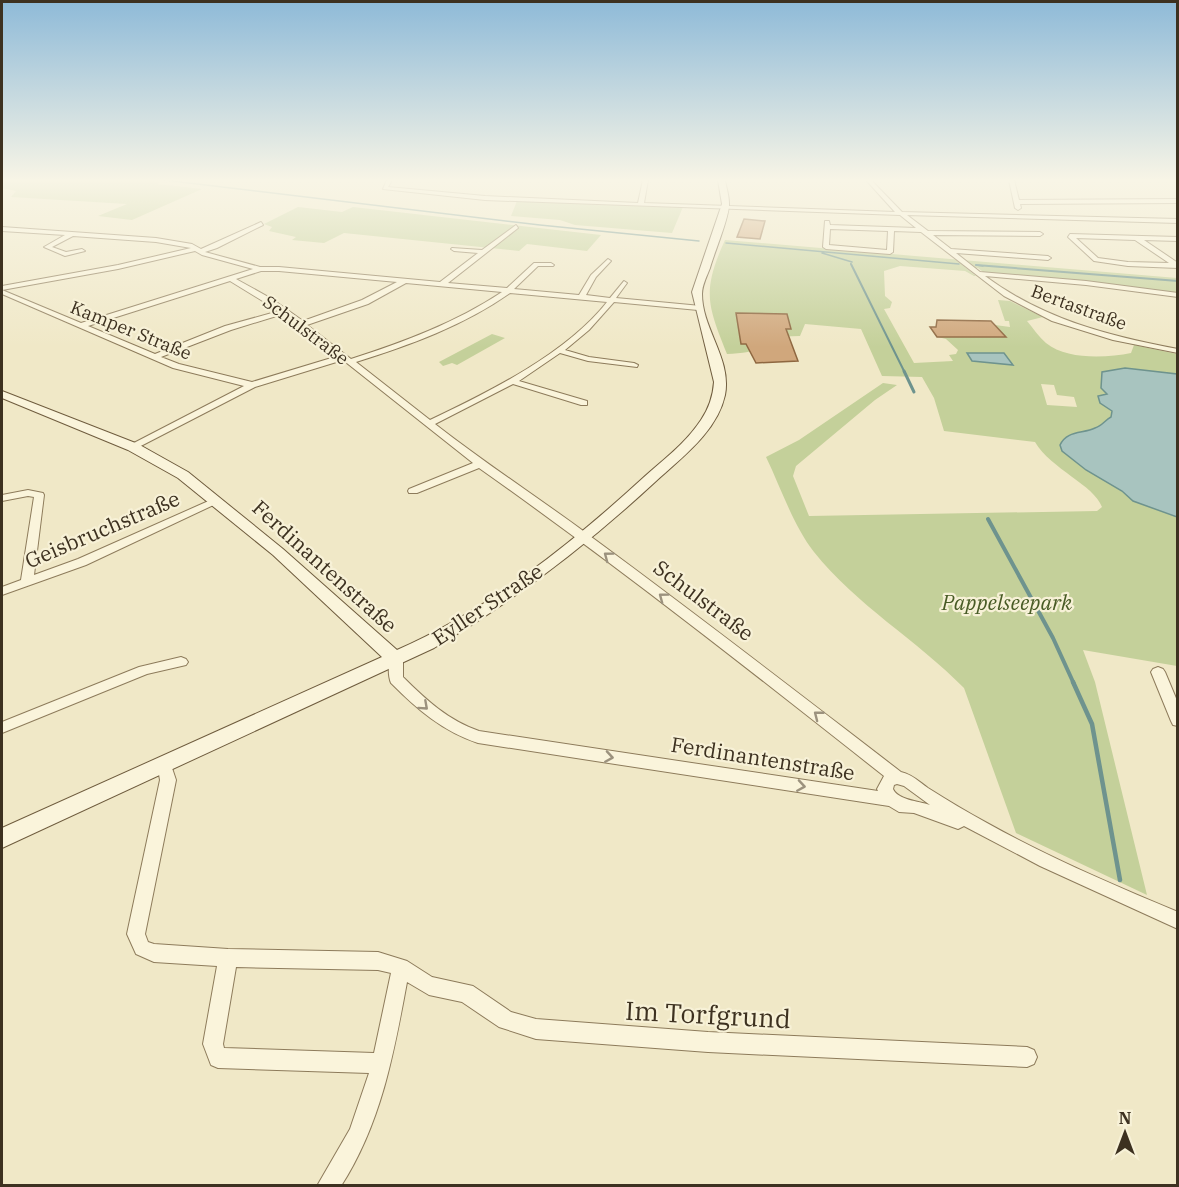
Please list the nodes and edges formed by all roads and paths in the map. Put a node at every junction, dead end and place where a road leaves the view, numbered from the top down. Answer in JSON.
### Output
{"nodes":[{"id":1,"x":70,"y":235,"type":"edge"},
{"id":2,"x":92,"y":235,"type":"edge"},
{"id":3,"x":239,"y":235,"type":"edge"},
{"id":4,"x":505,"y":235,"type":"edge"},
{"id":5,"x":716,"y":235,"type":"edge"},
{"id":6,"x":827,"y":235,"type":"edge"},
{"id":7,"x":891,"y":235,"type":"edge"},
{"id":8,"x":930,"y":235,"type":"edge"},
{"id":9,"x":1007,"y":235,"type":"edge"},
{"id":10,"x":1125,"y":235,"type":"edge"},
{"id":11,"x":1128,"y":238,"type":"junction"},
{"id":12,"x":1137,"y":238,"type":"junction"},
{"id":13,"x":1178,"y":239,"type":"edge"},
{"id":14,"x":454,"y":249,"type":"dead end"},
{"id":15,"x":197,"y":250,"type":"junction"},
{"id":16,"x":82,"y":251,"type":"dead end"},
{"id":17,"x":950,"y":251,"type":"junction"},
{"id":18,"x":484,"y":252,"type":"junction"},
{"id":19,"x":1017,"y":255,"type":"junction"},
{"id":20,"x":1048,"y":258,"type":"dead end"},
{"id":21,"x":608,"y":261,"type":"dead end"},
{"id":22,"x":525,"y":263,"type":"dead end"},
{"id":23,"x":536,"y":264,"type":"junction"},
{"id":24,"x":551,"y":266,"type":"dead end"},
{"id":25,"x":1177,"y":266,"type":"edge"},
{"id":26,"x":260,"y":269,"type":"junction"},
{"id":27,"x":980,"y":274,"type":"junction"},
{"id":28,"x":232,"y":280,"type":"junction"},
{"id":29,"x":404,"y":281,"type":"junction"},
{"id":30,"x":624,"y":283,"type":"dead end"},
{"id":31,"x":442,"y":285,"type":"junction"},
{"id":32,"x":2,"y":290,"type":"edge"},
{"id":33,"x":507,"y":291,"type":"junction"},
{"id":34,"x":1178,"y":295,"type":"edge"},
{"id":35,"x":581,"y":298,"type":"junction"},
{"id":36,"x":612,"y":302,"type":"junction"},
{"id":37,"x":698,"y":308,"type":"junction"},
{"id":38,"x":284,"y":312,"type":"junction"},
{"id":39,"x":302,"y":324,"type":"junction"},
{"id":40,"x":80,"y":326,"type":"junction"},
{"id":41,"x":558,"y":350,"type":"junction"},
{"id":42,"x":1178,"y":351,"type":"edge"},
{"id":43,"x":154,"y":357,"type":"junction"},
{"id":44,"x":346,"y":360,"type":"junction"},
{"id":45,"x":634,"y":364,"type":"dead end"},
{"id":46,"x":510,"y":381,"type":"junction"},
{"id":47,"x":252,"y":385,"type":"junction"},
{"id":48,"x":2,"y":394,"type":"edge"},
{"id":49,"x":584,"y":403,"type":"dead end"},
{"id":50,"x":429,"y":424,"type":"junction"},
{"id":51,"x":133,"y":447,"type":"junction"},
{"id":52,"x":480,"y":464,"type":"junction"},
{"id":53,"x":413,"y":491,"type":"dead end"},
{"id":54,"x":2,"y":498,"type":"edge"},
{"id":55,"x":218,"y":501,"type":"junction"},
{"id":56,"x":584,"y":537,"type":"junction"},
{"id":57,"x":27,"y":581,"type":"junction"},
{"id":58,"x":2,"y":591,"type":"edge"},
{"id":59,"x":396,"y":660,"type":"junction"},
{"id":60,"x":181,"y":662,"type":"dead end"},
{"id":61,"x":1158,"y":672,"type":"dead end"},
{"id":62,"x":1178,"y":721,"type":"edge"},
{"id":63,"x":2,"y":728,"type":"edge"},
{"id":64,"x":164,"y":764,"type":"junction"},
{"id":65,"x":897,"y":778,"type":"junction"},
{"id":66,"x":916,"y":798,"type":"junction"},
{"id":67,"x":891,"y":800,"type":"junction"},
{"id":68,"x":2,"y":838,"type":"edge"},
{"id":69,"x":1178,"y":921,"type":"edge"},
{"id":70,"x":228,"y":958,"type":"junction"},
{"id":71,"x":401,"y":967,"type":"junction"},
{"id":72,"x":1027,"y":1057,"type":"dead end"},
{"id":73,"x":381,"y":1062,"type":"junction"},
{"id":74,"x":328,"y":1185,"type":"edge"}],
"edges":[{"from":1,"to":16,"type":"street"},
{"from":2,"to":15,"type":"street","name":"Schulstraße"},
{"from":3,"to":15,"type":"street"},
{"from":4,"to":18,"type":"street"},
{"from":5,"to":37,"type":"main road","name":"Eyller Straße"},
{"from":6,"to":7,"type":"street"},
{"from":8,"to":17,"type":"street","name":"Bertastraße"},
{"from":9,"to":19,"type":"street"},
{"from":10,"to":11,"type":"street"},
{"from":11,"to":12,"type":"street"},
{"from":11,"to":25,"type":"street"},
{"from":12,"to":13,"type":"street"},
{"from":12,"to":25,"type":"street"},
{"from":14,"to":18,"type":"street"},
{"from":15,"to":26,"type":"street","name":"Schulstraße"},
{"from":15,"to":32,"type":"street"},
{"from":17,"to":19,"type":"street"},
{"from":17,"to":27,"type":"street","name":"Bertastraße"},
{"from":18,"to":31,"type":"street"},
{"from":19,"to":20,"type":"street"},
{"from":21,"to":35,"type":"street"},
{"from":22,"to":23,"type":"street"},
{"from":23,"to":24,"type":"street"},
{"from":23,"to":33,"type":"street"},
{"from":26,"to":28,"type":"street","name":"Schulstraße"},
{"from":26,"to":29,"type":"street"},
{"from":27,"to":34,"type":"street"},
{"from":27,"to":42,"type":"street","name":"Bertastraße"},
{"from":28,"to":38,"type":"street","name":"Schulstraße"},
{"from":28,"to":40,"type":"street"},
{"from":29,"to":31,"type":"street"},
{"from":29,"to":39,"type":"street"},
{"from":30,"to":36,"type":"street"},
{"from":31,"to":33,"type":"street"},
{"from":32,"to":40,"type":"street","name":"Kamper Straße"},
{"from":33,"to":35,"type":"street"},
{"from":33,"to":44,"type":"street"},
{"from":35,"to":36,"type":"street"},
{"from":36,"to":37,"type":"street"},
{"from":36,"to":41,"type":"street"},
{"from":37,"to":56,"type":"main road","name":"Eyller Straße"},
{"from":38,"to":39,"type":"street","name":"Schulstraße"},
{"from":38,"to":43,"type":"street"},
{"from":39,"to":44,"type":"street","name":"Schulstraße"},
{"from":40,"to":43,"type":"street","name":"Kamper Straße"},
{"from":41,"to":45,"type":"street"},
{"from":41,"to":46,"type":"street"},
{"from":43,"to":47,"type":"street","name":"Kamper Straße"},
{"from":44,"to":47,"type":"street"},
{"from":44,"to":50,"type":"street","name":"Schulstraße"},
{"from":46,"to":49,"type":"street"},
{"from":46,"to":50,"type":"street"},
{"from":47,"to":51,"type":"street"},
{"from":48,"to":51,"type":"main road","name":"Ferdinantenstraße"},
{"from":50,"to":52,"type":"street","name":"Schulstraße"},
{"from":51,"to":55,"type":"main road","name":"Ferdinantenstraße"},
{"from":52,"to":53,"type":"street"},
{"from":52,"to":56,"type":"street","name":"Schulstraße"},
{"from":54,"to":57,"type":"street"},
{"from":55,"to":57,"type":"street","name":"Geisbruchstraße"},
{"from":55,"to":59,"type":"main road","name":"Ferdinantenstraße"},
{"from":56,"to":59,"type":"main road","name":"Eyller Straße"},
{"from":65,"to":56,"type":"street","name":"Schulstraße","one_way":true},
{"from":57,"to":58,"type":"street","name":"Geisbruchstraße"},
{"from":59,"to":64,"type":"main road","name":"Eyller Straße"},
{"from":59,"to":67,"type":"street","name":"Ferdinantenstraße","one_way":true},
{"from":60,"to":63,"type":"street"},
{"from":61,"to":62,"type":"street"},
{"from":64,"to":68,"type":"main road","name":"Eyller Straße"},
{"from":64,"to":70,"type":"street","name":"Im Torfgrund"},
{"from":65,"to":66,"type":"street","name":"Schulstraße"},
{"from":65,"to":67,"type":"street"},
{"from":66,"to":67,"type":"street","name":"Schulstraße"},
{"from":66,"to":69,"type":"street","name":"Schulstraße"},
{"from":70,"to":71,"type":"street","name":"Im Torfgrund"},
{"from":70,"to":73,"type":"street"},
{"from":71,"to":72,"type":"street","name":"Im Torfgrund"},
{"from":71,"to":73,"type":"street"},
{"from":73,"to":74,"type":"street"}]}
